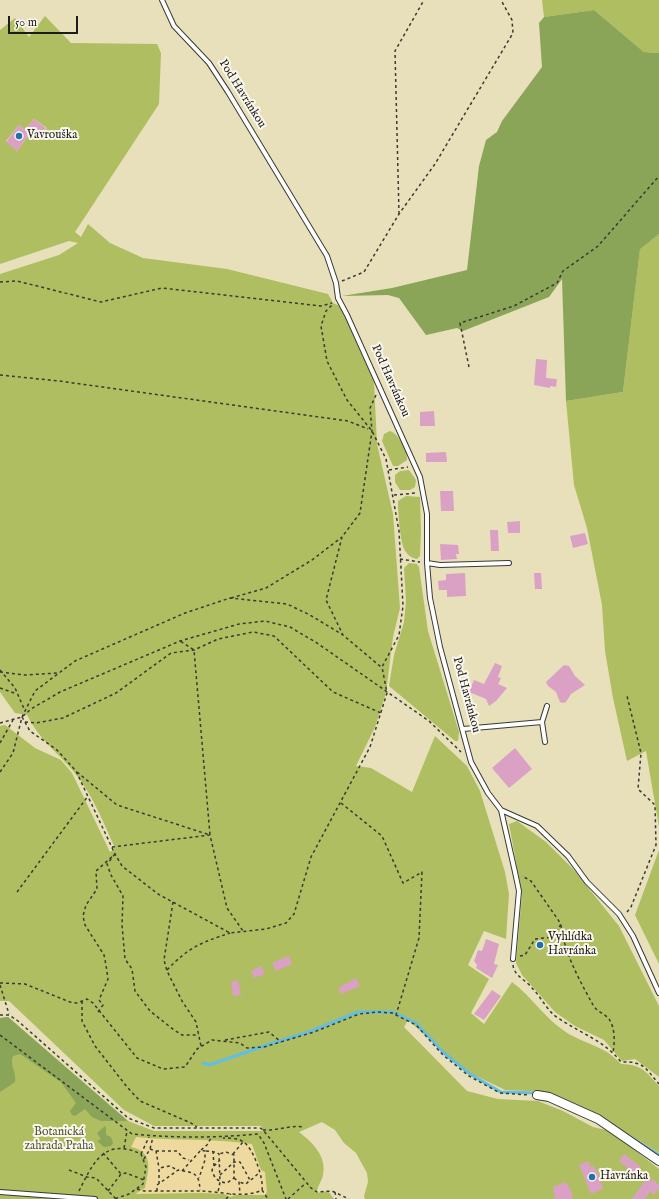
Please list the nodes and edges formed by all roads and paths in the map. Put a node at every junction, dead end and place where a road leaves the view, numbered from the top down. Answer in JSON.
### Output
{"nodes":[{"id":1,"x":162,"y":0,"type":"edge"},
{"id":2,"x":424,"y":0,"type":"edge"},
{"id":3,"x":501,"y":0,"type":"edge"},
{"id":4,"x":659,"y":176,"type":"edge"},
{"id":5,"x":399,"y":214,"type":"junction"},
{"id":6,"x":0,"y":282,"type":"edge"},
{"id":7,"x":336,"y":283,"type":"junction"},
{"id":8,"x":338,"y":298,"type":"junction"},
{"id":9,"x":468,"y":367,"type":"dead end"},
{"id":10,"x":0,"y":376,"type":"edge"},
{"id":11,"x":380,"y":389,"type":"junction"},
{"id":12,"x":372,"y":431,"type":"junction"},
{"id":13,"x":415,"y":466,"type":"junction"},
{"id":14,"x":389,"y":470,"type":"junction"},
{"id":15,"x":423,"y":492,"type":"junction"},
{"id":16,"x":394,"y":495,"type":"junction"},
{"id":17,"x":342,"y":537,"type":"junction"},
{"id":18,"x":400,"y":559,"type":"junction"},
{"id":19,"x":509,"y":562,"type":"dead end"},
{"id":20,"x":427,"y":563,"type":"junction"},
{"id":21,"x":230,"y":598,"type":"junction"},
{"id":22,"x":343,"y":634,"type":"junction"},
{"id":23,"x":180,"y":641,"type":"junction"},
{"id":24,"x":194,"y":650,"type":"junction"},
{"id":25,"x":382,"y":667,"type":"junction"},
{"id":26,"x":0,"y":671,"type":"edge"},
{"id":27,"x":59,"y":672,"type":"junction"},
{"id":28,"x":0,"y":688,"type":"edge"},
{"id":29,"x":387,"y":693,"type":"junction"},
{"id":30,"x":18,"y":694,"type":"junction"},
{"id":31,"x":627,"y":696,"type":"dead end"},
{"id":32,"x":547,"y":706,"type":"dead end"},
{"id":33,"x":24,"y":711,"type":"junction"},
{"id":34,"x":381,"y":713,"type":"junction"},
{"id":35,"x":22,"y":717,"type":"junction"},
{"id":36,"x":13,"y":720,"type":"junction"},
{"id":37,"x":0,"y":722,"type":"edge"},
{"id":38,"x":25,"y":722,"type":"junction"},
{"id":39,"x":542,"y":722,"type":"junction"},
{"id":40,"x":463,"y":729,"type":"junction"},
{"id":41,"x":545,"y":742,"type":"dead end"},
{"id":42,"x":0,"y":743,"type":"edge"},
{"id":43,"x":471,"y":762,"type":"junction"},
{"id":44,"x":76,"y":771,"type":"junction"},
{"id":45,"x":0,"y":772,"type":"edge"},
{"id":46,"x":88,"y":796,"type":"junction"},
{"id":47,"x":341,"y":803,"type":"junction"},
{"id":48,"x":501,"y":810,"type":"junction"},
{"id":49,"x":210,"y":835,"type":"junction"},
{"id":50,"x":112,"y":847,"type":"junction"},
{"id":51,"x":115,"y":854,"type":"junction"},
{"id":52,"x":516,"y":872,"type":"junction"},
{"id":53,"x":17,"y":892,"type":"dead end"},
{"id":54,"x":173,"y":902,"type":"junction"},
{"id":55,"x":621,"y":918,"type":"junction"},
{"id":56,"x":560,"y":924,"type":"junction"},
{"id":57,"x":243,"y":931,"type":"junction"},
{"id":58,"x":230,"y":933,"type":"junction"},
{"id":59,"x":513,"y":959,"type":"junction"},
{"id":60,"x":167,"y":971,"type":"junction"},
{"id":61,"x":0,"y":983,"type":"edge"},
{"id":62,"x":0,"y":986,"type":"edge"},
{"id":63,"x":659,"y":993,"type":"edge"},
{"id":64,"x":82,"y":1001,"type":"junction"},
{"id":65,"x":98,"y":1012,"type":"junction"},
{"id":66,"x":0,"y":1015,"type":"edge"},
{"id":67,"x":9,"y":1015,"type":"junction"},
{"id":68,"x":396,"y":1015,"type":"junction"},
{"id":69,"x":0,"y":1034,"type":"edge"},
{"id":70,"x":199,"y":1034,"type":"junction"},
{"id":71,"x":223,"y":1040,"type":"junction"},
{"id":72,"x":281,"y":1042,"type":"junction"},
{"id":73,"x":201,"y":1046,"type":"junction"},
{"id":74,"x":613,"y":1052,"type":"junction"},
{"id":75,"x":659,"y":1084,"type":"edge"},
{"id":76,"x":537,"y":1095,"type":"joint"},
{"id":77,"x":303,"y":1127,"type":"dead end"},
{"id":78,"x":197,"y":1128,"type":"junction"},
{"id":79,"x":263,"y":1130,"type":"junction"},
{"id":80,"x":127,"y":1131,"type":"junction"},
{"id":81,"x":149,"y":1137,"type":"junction"},
{"id":82,"x":153,"y":1137,"type":"junction"},
{"id":83,"x":218,"y":1137,"type":"junction"},
{"id":84,"x":211,"y":1138,"type":"junction"},
{"id":85,"x":243,"y":1141,"type":"junction"},
{"id":86,"x":124,"y":1149,"type":"junction"},
{"id":87,"x":150,"y":1149,"type":"junction"},
{"id":88,"x":201,"y":1150,"type":"junction"},
{"id":89,"x":156,"y":1151,"type":"junction"},
{"id":90,"x":205,"y":1151,"type":"junction"},
{"id":91,"x":213,"y":1151,"type":"junction"},
{"id":92,"x":103,"y":1153,"type":"junction"},
{"id":93,"x":141,"y":1154,"type":"junction"},
{"id":94,"x":219,"y":1154,"type":"junction"},
{"id":95,"x":233,"y":1154,"type":"junction"},
{"id":96,"x":144,"y":1159,"type":"junction"},
{"id":97,"x":220,"y":1160,"type":"junction"},
{"id":98,"x":190,"y":1161,"type":"junction"},
{"id":99,"x":659,"y":1161,"type":"edge"},
{"id":100,"x":234,"y":1162,"type":"junction"},
{"id":101,"x":214,"y":1166,"type":"junction"},
{"id":102,"x":159,"y":1168,"type":"junction"},
{"id":103,"x":69,"y":1170,"type":"dead end"},
{"id":104,"x":178,"y":1170,"type":"junction"},
{"id":105,"x":182,"y":1171,"type":"junction"},
{"id":106,"x":260,"y":1172,"type":"junction"},
{"id":107,"x":121,"y":1174,"type":"junction"},
{"id":108,"x":220,"y":1175,"type":"junction"},
{"id":109,"x":87,"y":1176,"type":"junction"},
{"id":110,"x":199,"y":1178,"type":"junction"},
{"id":111,"x":234,"y":1178,"type":"junction"},
{"id":112,"x":144,"y":1180,"type":"junction"},
{"id":113,"x":250,"y":1180,"type":"junction"},
{"id":114,"x":220,"y":1182,"type":"junction"},
{"id":115,"x":239,"y":1182,"type":"junction"},
{"id":116,"x":306,"y":1183,"type":"junction"},
{"id":117,"x":159,"y":1184,"type":"junction"},
{"id":118,"x":137,"y":1189,"type":"junction"},
{"id":119,"x":200,"y":1190,"type":"junction"},
{"id":120,"x":262,"y":1190,"type":"junction"},
{"id":121,"x":108,"y":1191,"type":"junction"},
{"id":122,"x":157,"y":1191,"type":"junction"},
{"id":123,"x":0,"y":1192,"type":"edge"},
{"id":124,"x":218,"y":1192,"type":"junction"},
{"id":125,"x":335,"y":1192,"type":"junction"},
{"id":126,"x":231,"y":1194,"type":"junction"},
{"id":127,"x":240,"y":1194,"type":"junction"},
{"id":128,"x":77,"y":1197,"type":"junction"},
{"id":129,"x":95,"y":1199,"type":"edge"},
{"id":130,"x":115,"y":1199,"type":"edge"},
{"id":131,"x":226,"y":1199,"type":"edge"},
{"id":132,"x":268,"y":1199,"type":"edge"},
{"id":133,"x":287,"y":1199,"type":"edge"},
{"id":134,"x":336,"y":1199,"type":"edge"},
{"id":135,"x":349,"y":1199,"type":"edge"}],
"edges":[{"from":1,"to":7,"type":"lane","name":"Pod Havránkou"},
{"from":2,"to":5,"type":"path"},
{"from":3,"to":5,"type":"path"},
{"from":4,"to":9,"type":"path"},
{"from":5,"to":7,"type":"path"},
{"from":6,"to":8,"type":"path"},
{"from":7,"to":8,"type":"lane","name":"Pod Havránkou"},
{"from":8,"to":11,"type":"lane","name":"Pod Havránkou"},
{"from":8,"to":12,"type":"path"},
{"from":10,"to":12,"type":"path"},
{"from":11,"to":12,"type":"path"},
{"from":11,"to":13,"type":"lane","name":"Pod Havránkou"},
{"from":12,"to":14,"type":"path"},
{"from":12,"to":17,"type":"path"},
{"from":13,"to":14,"type":"path"},
{"from":13,"to":15,"type":"lane","name":"Pod Havránkou"},
{"from":14,"to":16,"type":"path"},
{"from":15,"to":16,"type":"path"},
{"from":15,"to":20,"type":"lane","name":"Pod Havránkou"},
{"from":16,"to":18,"type":"path"},
{"from":17,"to":21,"type":"path"},
{"from":17,"to":22,"type":"path"},
{"from":18,"to":20,"type":"path"},
{"from":18,"to":25,"type":"path"},
{"from":19,"to":20,"type":"lane"},
{"from":20,"to":40,"type":"lane","name":"Pod Havránkou"},
{"from":21,"to":22,"type":"path"},
{"from":21,"to":27,"type":"path"},
{"from":22,"to":25,"type":"path"},
{"from":23,"to":24,"type":"path"},
{"from":23,"to":29,"type":"path"},
{"from":23,"to":35,"type":"path"},
{"from":24,"to":34,"type":"path"},
{"from":24,"to":38,"type":"path"},
{"from":24,"to":49,"type":"path"},
{"from":25,"to":29,"type":"path"},
{"from":26,"to":27,"type":"path"},
{"from":26,"to":30,"type":"path"},
{"from":27,"to":33,"type":"path"},
{"from":28,"to":30,"type":"path"},
{"from":29,"to":34,"type":"path"},
{"from":29,"to":43,"type":"path"},
{"from":30,"to":33,"type":"path"},
{"from":31,"to":55,"type":"path"},
{"from":32,"to":39,"type":"lane"},
{"from":33,"to":35,"type":"path"},
{"from":34,"to":47,"type":"path"},
{"from":35,"to":36,"type":"path"},
{"from":35,"to":38,"type":"path"},
{"from":35,"to":45,"type":"path"},
{"from":36,"to":37,"type":"path"},
{"from":36,"to":42,"type":"path"},
{"from":38,"to":44,"type":"path"},
{"from":39,"to":40,"type":"lane"},
{"from":39,"to":41,"type":"lane"},
{"from":40,"to":43,"type":"lane","name":"Pod Havránkou"},
{"from":43,"to":48,"type":"lane","name":"Pod Havránkou"},
{"from":44,"to":46,"type":"path"},
{"from":44,"to":49,"type":"path"},
{"from":46,"to":50,"type":"path"},
{"from":46,"to":53,"type":"path"},
{"from":47,"to":57,"type":"path"},
{"from":47,"to":68,"type":"path"},
{"from":48,"to":52,"type":"lane","name":"Pod Havránkou"},
{"from":48,"to":55,"type":"lane"},
{"from":49,"to":50,"type":"path"},
{"from":49,"to":57,"type":"path"},
{"from":50,"to":51,"type":"path"},
{"from":51,"to":54,"type":"path"},
{"from":51,"to":65,"type":"path"},
{"from":51,"to":70,"type":"path"},
{"from":52,"to":56,"type":"path"},
{"from":52,"to":59,"type":"lane","name":"Pod Havránkou"},
{"from":54,"to":58,"type":"path"},
{"from":54,"to":60,"type":"path"},
{"from":55,"to":63,"type":"lane"},
{"from":56,"to":59,"type":"path"},
{"from":56,"to":74,"type":"path"},
{"from":57,"to":58,"type":"path"},
{"from":58,"to":60,"type":"path"},
{"from":59,"to":74,"type":"path"},
{"from":60,"to":70,"type":"path"},
{"from":61,"to":64,"type":"path"},
{"from":62,"to":67,"type":"path"},
{"from":64,"to":65,"type":"path"},
{"from":64,"to":78,"type":"path"},
{"from":65,"to":73,"type":"path"},
{"from":66,"to":67,"type":"path"},
{"from":67,"to":78,"type":"path"},
{"from":68,"to":72,"type":"path"},
{"from":68,"to":76,"type":"path"},
{"from":69,"to":80,"type":"path"},
{"from":70,"to":73,"type":"path"},
{"from":71,"to":72,"type":"path"},
{"from":71,"to":72,"type":"path"},
{"from":71,"to":73,"type":"path"},
{"from":74,"to":75,"type":"path"},
{"from":76,"to":99,"type":"street"},
{"from":77,"to":79,"type":"path"},
{"from":78,"to":79,"type":"path"},
{"from":79,"to":116,"type":"path"},
{"from":80,"to":81,"type":"path"},
{"from":80,"to":86,"type":"path"},
{"from":81,"to":82,"type":"path"},
{"from":81,"to":93,"type":"path"},
{"from":82,"to":84,"type":"path"},
{"from":82,"to":87,"type":"path"},
{"from":83,"to":84,"type":"path"},
{"from":83,"to":85,"type":"path"},
{"from":83,"to":133,"type":"path"},
{"from":84,"to":88,"type":"path"},
{"from":85,"to":95,"type":"path"},
{"from":85,"to":106,"type":"path"},
{"from":86,"to":92,"type":"path"},
{"from":86,"to":93,"type":"path"},
{"from":87,"to":89,"type":"path"},
{"from":87,"to":96,"type":"path"},
{"from":88,"to":90,"type":"path"},
{"from":88,"to":98,"type":"path"},
{"from":89,"to":98,"type":"path"},
{"from":89,"to":102,"type":"path"},
{"from":90,"to":91,"type":"path"},
{"from":90,"to":110,"type":"path"},
{"from":91,"to":94,"type":"path"},
{"from":91,"to":101,"type":"path"},
{"from":92,"to":107,"type":"path"},
{"from":92,"to":109,"type":"path"},
{"from":93,"to":96,"type":"path"},
{"from":94,"to":95,"type":"path"},
{"from":94,"to":97,"type":"path"},
{"from":95,"to":100,"type":"path"},
{"from":96,"to":112,"type":"path"},
{"from":97,"to":101,"type":"path"},
{"from":97,"to":108,"type":"path"},
{"from":98,"to":105,"type":"path"},
{"from":100,"to":108,"type":"path"},
{"from":100,"to":111,"type":"path"},
{"from":100,"to":113,"type":"path"},
{"from":101,"to":114,"type":"path"},
{"from":102,"to":104,"type":"path"},
{"from":102,"to":117,"type":"path"},
{"from":103,"to":109,"type":"path"},
{"from":104,"to":105,"type":"path"},
{"from":104,"to":117,"type":"path"},
{"from":105,"to":110,"type":"path"},
{"from":106,"to":113,"type":"path"},
{"from":106,"to":120,"type":"path"},
{"from":107,"to":112,"type":"path"},
{"from":107,"to":121,"type":"path"},
{"from":108,"to":114,"type":"path"},
{"from":109,"to":121,"type":"path"},
{"from":109,"to":128,"type":"path"},
{"from":110,"to":119,"type":"path"},
{"from":111,"to":114,"type":"path"},
{"from":111,"to":115,"type":"path"},
{"from":112,"to":118,"type":"path"},
{"from":113,"to":115,"type":"path"},
{"from":114,"to":124,"type":"path"},
{"from":115,"to":127,"type":"path"},
{"from":116,"to":125,"type":"path"},
{"from":116,"to":133,"type":"path"},
{"from":117,"to":122,"type":"path"},
{"from":118,"to":122,"type":"path"},
{"from":118,"to":130,"type":"path"},
{"from":119,"to":122,"type":"path"},
{"from":119,"to":124,"type":"path"},
{"from":120,"to":127,"type":"path"},
{"from":120,"to":132,"type":"path"},
{"from":121,"to":130,"type":"path"},
{"from":123,"to":128,"type":"lane"},
{"from":124,"to":126,"type":"path"},
{"from":125,"to":134,"type":"path"},
{"from":125,"to":135,"type":"path"},
{"from":126,"to":127,"type":"path"},
{"from":126,"to":131,"type":"path"},
{"from":128,"to":129,"type":"lane"}]}
